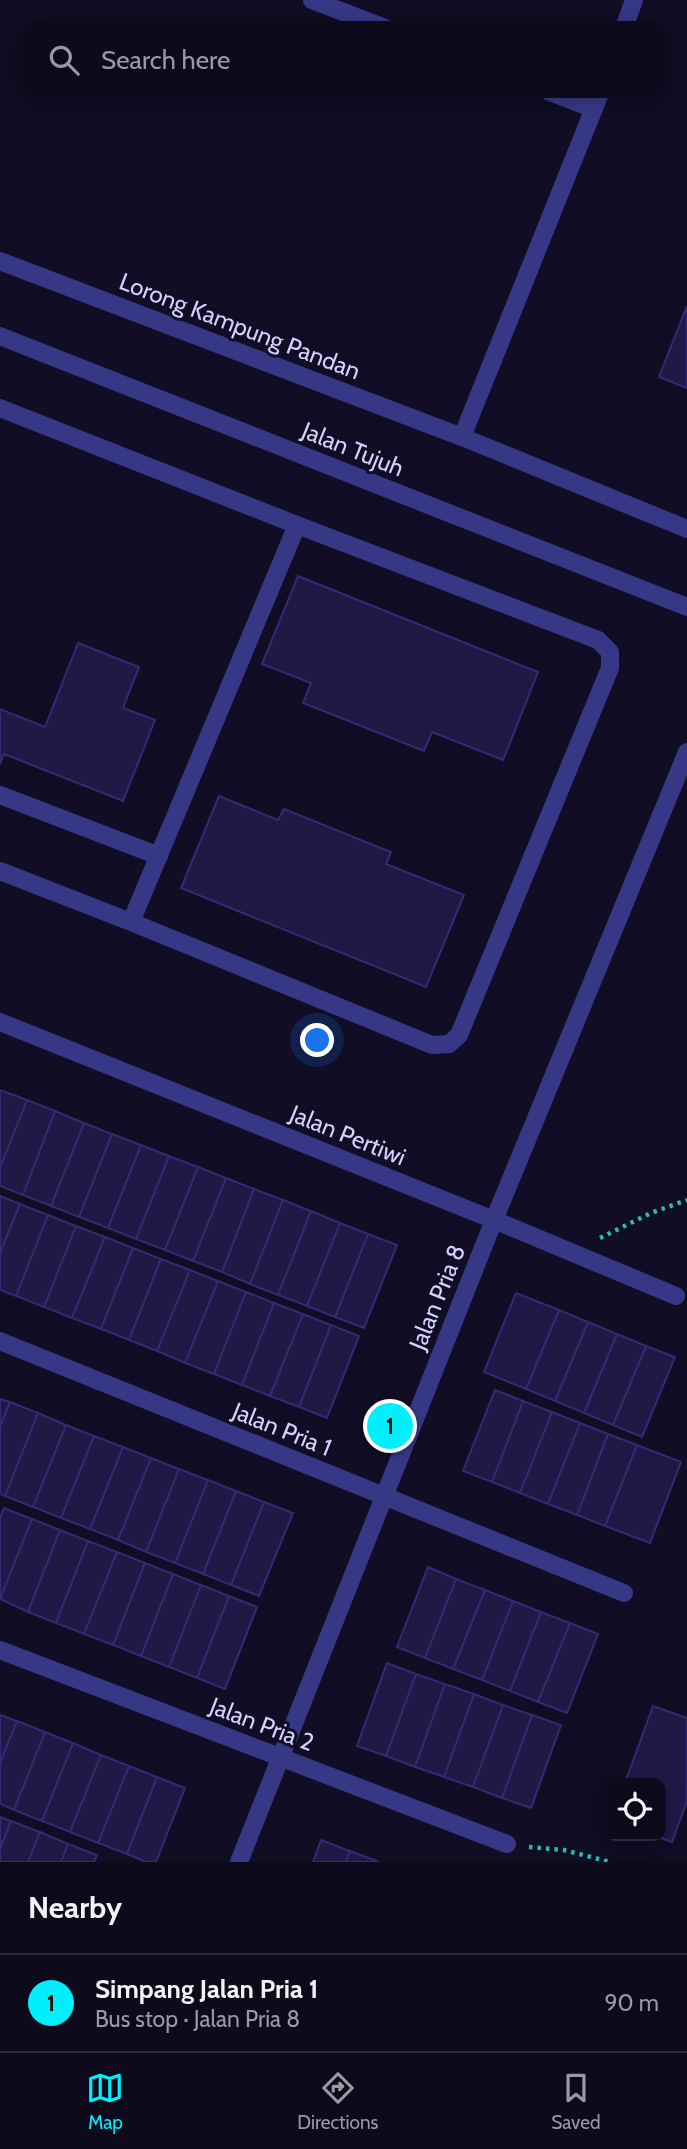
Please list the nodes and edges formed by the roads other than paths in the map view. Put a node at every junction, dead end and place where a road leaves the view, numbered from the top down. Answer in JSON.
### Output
{"nodes":[{"id":1,"x":312,"y":0,"type":"edge"},
{"id":2,"x":634,"y":0,"type":"edge"},
{"id":3,"x":367,"y":21,"type":"edge"},
{"id":4,"x":626,"y":21,"type":"edge"},
{"id":5,"x":566,"y":98,"type":"edge"},
{"id":6,"x":598,"y":98,"type":"edge"},
{"id":7,"x":594,"y":109,"type":"junction"},
{"id":8,"x":0,"y":261,"type":"edge"},
{"id":9,"x":0,"y":336,"type":"edge"},
{"id":10,"x":0,"y":408,"type":"edge"},
{"id":11,"x":461,"y":438,"type":"junction"},
{"id":12,"x":297,"y":526,"type":"junction"},
{"id":13,"x":687,"y":529,"type":"edge"},
{"id":14,"x":687,"y":607,"type":"edge"},
{"id":15,"x":687,"y":752,"type":"edge"},
{"id":16,"x":0,"y":795,"type":"edge"},
{"id":17,"x":159,"y":856,"type":"junction"},
{"id":18,"x":0,"y":871,"type":"edge"},
{"id":19,"x":131,"y":922,"type":"junction"},
{"id":20,"x":0,"y":1023,"type":"edge"},
{"id":21,"x":494,"y":1220,"type":"junction"},
{"id":22,"x":676,"y":1296,"type":"dead end"},
{"id":23,"x":0,"y":1341,"type":"edge"},
{"id":24,"x":384,"y":1497,"type":"junction"},
{"id":25,"x":624,"y":1593,"type":"dead end"},
{"id":26,"x":0,"y":1650,"type":"edge"},
{"id":27,"x":279,"y":1757,"type":"junction"},
{"id":28,"x":507,"y":1844,"type":"road end"},
{"id":29,"x":239,"y":1862,"type":"edge"}],
"edges":[{"from":1,"to":3,"type":"street"},
{"from":2,"to":4,"type":"street"},
{"from":5,"to":7,"type":"street"},
{"from":6,"to":7,"type":"street"},
{"from":7,"to":11,"type":"street"},
{"from":8,"to":11,"type":"street","name":"Lorong Kampung Pandan"},
{"from":9,"to":14,"type":"street","name":"Jalan Tujuh"},
{"from":10,"to":12,"type":"street"},
{"from":11,"to":13,"type":"street","name":"Lorong Kampung Pandan"},
{"from":12,"to":17,"type":"street"},
{"from":12,"to":19,"type":"street"},
{"from":15,"to":21,"type":"street","name":"Jalan Pria 8"},
{"from":16,"to":17,"type":"street"},
{"from":17,"to":19,"type":"street"},
{"from":18,"to":19,"type":"street"},
{"from":20,"to":21,"type":"street","name":"Jalan Pertiwi"},
{"from":21,"to":22,"type":"street","name":"Jalan Pertiwi"},
{"from":21,"to":24,"type":"street","name":"Jalan Pria 8"},
{"from":23,"to":24,"type":"street","name":"Jalan Pria 1"},
{"from":24,"to":25,"type":"street","name":"Jalan Pria 1"},
{"from":24,"to":27,"type":"street","name":"Jalan Pria 8"},
{"from":26,"to":27,"type":"street","name":"Jalan Pria 2"},
{"from":27,"to":28,"type":"street","name":"Jalan Pria 2"},
{"from":27,"to":29,"type":"street","name":"Jalan Pria 8"}]}
